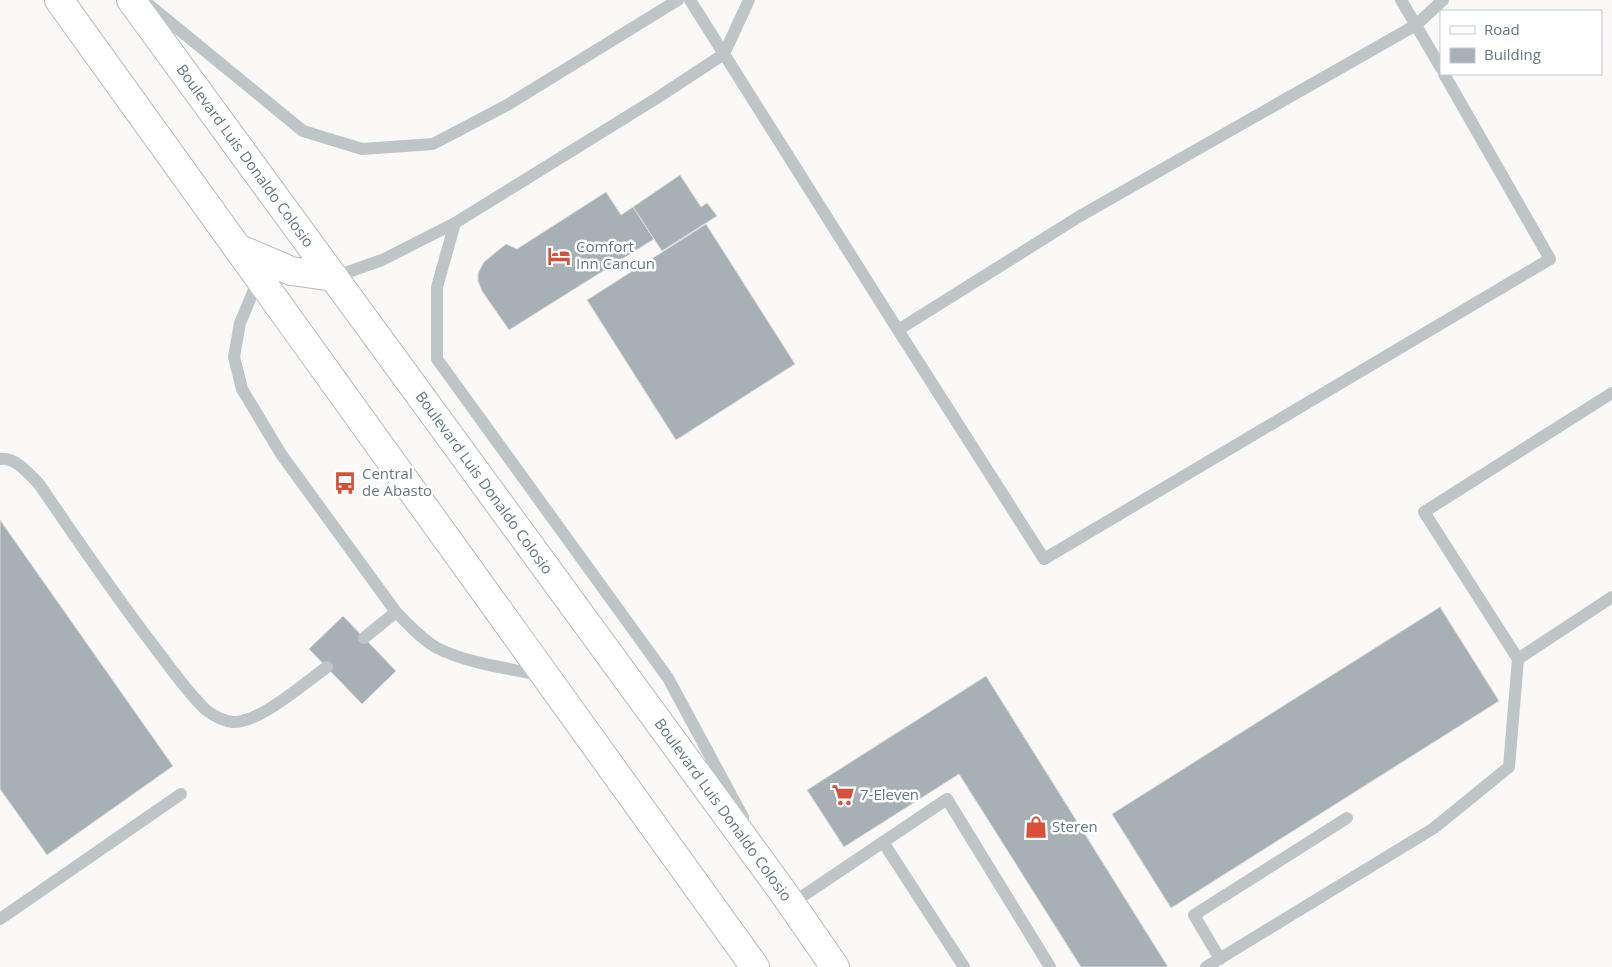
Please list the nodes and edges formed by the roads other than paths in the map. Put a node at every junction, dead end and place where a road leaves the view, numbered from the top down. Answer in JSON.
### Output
{"nodes":[{"id":1,"x":59,"y":0,"type":"edge"},
{"id":2,"x":131,"y":0,"type":"edge"},
{"id":3,"x":143,"y":0,"type":"edge"},
{"id":4,"x":678,"y":0,"type":"edge"},
{"id":5,"x":690,"y":0,"type":"edge"},
{"id":6,"x":749,"y":0,"type":"edge"},
{"id":7,"x":1401,"y":0,"type":"edge"},
{"id":8,"x":1443,"y":0,"type":"edge"},
{"id":9,"x":1416,"y":25,"type":"junction"},
{"id":10,"x":724,"y":54,"type":"junction"},
{"id":11,"x":1440,"y":66,"type":"edge"},
{"id":12,"x":1445,"y":75,"type":"edge"},
{"id":13,"x":455,"y":224,"type":"junction"},
{"id":14,"x":240,"y":249,"type":"junction"},
{"id":15,"x":334,"y":277,"type":"junction"},
{"id":16,"x":259,"y":278,"type":"junction"},
{"id":17,"x":898,"y":330,"type":"junction"},
{"id":18,"x":1612,"y":394,"type":"edge"},
{"id":19,"x":0,"y":459,"type":"edge"},
{"id":20,"x":1612,"y":597,"type":"edge"},
{"id":21,"x":396,"y":612,"type":"junction"},
{"id":22,"x":364,"y":638,"type":"dead end"},
{"id":23,"x":1518,"y":659,"type":"junction"},
{"id":24,"x":327,"y":667,"type":"dead end"},
{"id":25,"x":546,"y":677,"type":"junction"},
{"id":26,"x":181,"y":794,"type":"dead end"},
{"id":27,"x":1348,"y":818,"type":"dead end"},
{"id":28,"x":883,"y":842,"type":"junction"},
{"id":29,"x":787,"y":898,"type":"junction"},
{"id":30,"x":0,"y":919,"type":"edge"},
{"id":31,"x":1220,"y":959,"type":"junction"},
{"id":32,"x":755,"y":967,"type":"edge"},
{"id":33,"x":835,"y":967,"type":"edge"},
{"id":34,"x":964,"y":967,"type":"edge"},
{"id":35,"x":1050,"y":967,"type":"edge"},
{"id":36,"x":1206,"y":967,"type":"edge"}],
"edges":[{"from":1,"to":14,"type":"main road"},
{"from":2,"to":15,"type":"main road","name":"Boulevard Luis Donaldo Colosio"},
{"from":3,"to":4,"type":"lane"},
{"from":5,"to":10,"type":"lane"},
{"from":6,"to":10,"type":"lane"},
{"from":7,"to":9,"type":"lane"},
{"from":8,"to":9,"type":"lane"},
{"from":9,"to":11,"type":"lane"},
{"from":9,"to":17,"type":"lane"},
{"from":10,"to":13,"type":"lane"},
{"from":10,"to":17,"type":"lane"},
{"from":12,"to":17,"type":"lane"},
{"from":13,"to":15,"type":"lane"},
{"from":13,"to":29,"type":"lane"},
{"from":14,"to":15,"type":"main road"},
{"from":14,"to":16,"type":"main road"},
{"from":15,"to":29,"type":"main road","name":"Boulevard Luis Donaldo Colosio"},
{"from":16,"to":21,"type":"lane"},
{"from":16,"to":25,"type":"main road"},
{"from":18,"to":23,"type":"lane"},
{"from":19,"to":24,"type":"lane"},
{"from":20,"to":23,"type":"lane"},
{"from":21,"to":22,"type":"lane"},
{"from":21,"to":25,"type":"lane"},
{"from":23,"to":31,"type":"lane"},
{"from":25,"to":32,"type":"main road"},
{"from":26,"to":30,"type":"lane"},
{"from":27,"to":31,"type":"lane"},
{"from":28,"to":29,"type":"lane"},
{"from":28,"to":34,"type":"lane"},
{"from":28,"to":35,"type":"lane"},
{"from":29,"to":33,"type":"main road","name":"Boulevard Luis Donaldo Colosio"},
{"from":31,"to":36,"type":"lane"}]}
